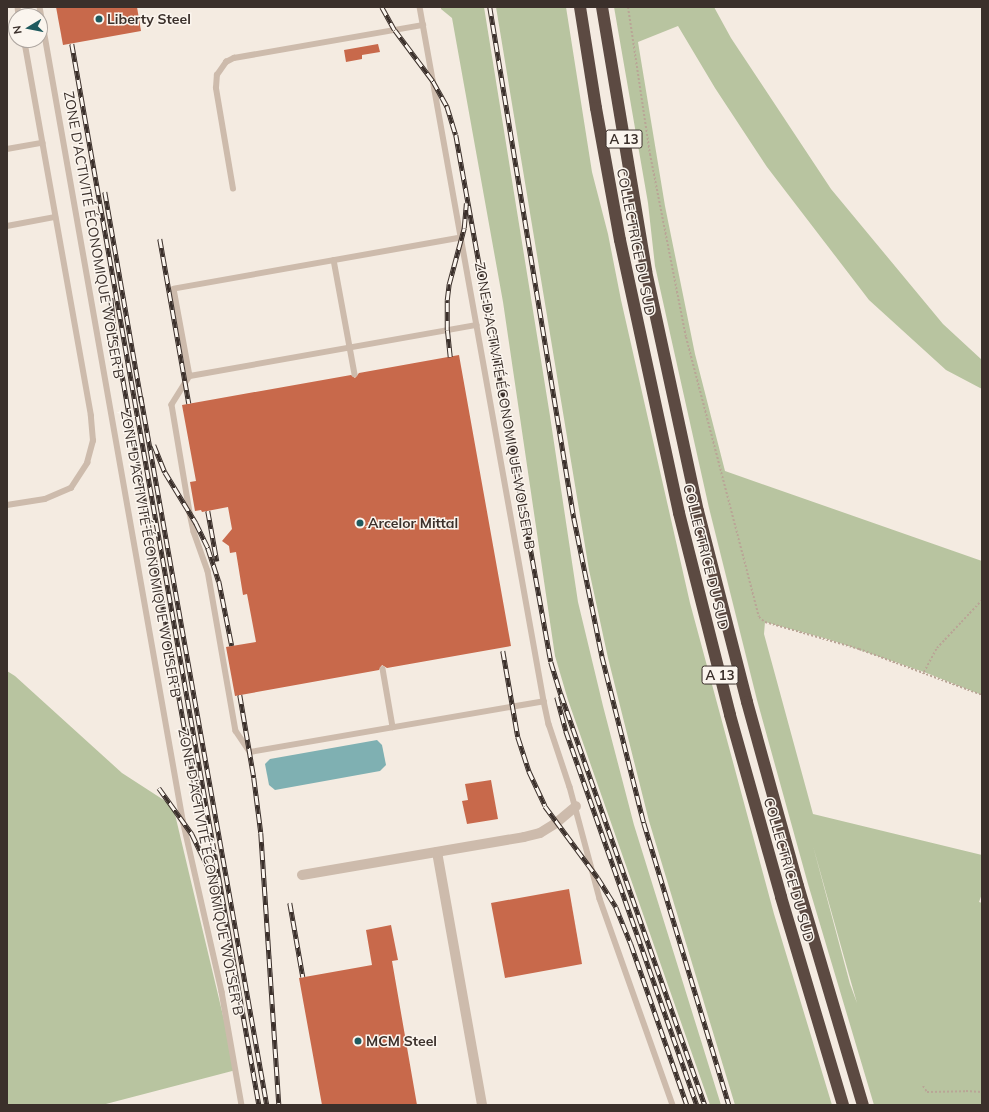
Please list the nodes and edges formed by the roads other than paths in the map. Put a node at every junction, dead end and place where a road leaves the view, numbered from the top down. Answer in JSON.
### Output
{"nodes":[{"id":1,"x":40,"y":7,"type":"edge"},
{"id":2,"x":420,"y":7,"type":"edge"},
{"id":3,"x":580,"y":7,"type":"edge"},
{"id":4,"x":602,"y":7,"type":"edge"},
{"id":5,"x":423,"y":25,"type":"junction"},
{"id":6,"x":25,"y":48,"type":"edge"},
{"id":7,"x":42,"y":143,"type":"junction"},
{"id":8,"x":7,"y":149,"type":"edge"},
{"id":9,"x":233,"y":190,"type":"dead end"},
{"id":10,"x":55,"y":217,"type":"junction"},
{"id":11,"x":7,"y":226,"type":"edge"},
{"id":12,"x":461,"y":238,"type":"junction"},
{"id":13,"x":334,"y":260,"type":"junction"},
{"id":14,"x":477,"y":325,"type":"junction"},
{"id":15,"x":350,"y":348,"type":"junction"},
{"id":16,"x":355,"y":374,"type":"dead end"},
{"id":17,"x":190,"y":376,"type":"junction"},
{"id":18,"x":7,"y":505,"type":"edge"},
{"id":19,"x":383,"y":669,"type":"dead end"},
{"id":20,"x":544,"y":701,"type":"junction"},
{"id":21,"x":393,"y":727,"type":"junction"},
{"id":22,"x":576,"y":806,"type":"junction"},
{"id":23,"x":437,"y":852,"type":"junction"},
{"id":24,"x":302,"y":875,"type":"dead end"},
{"id":25,"x":242,"y":1105,"type":"edge"},
{"id":26,"x":482,"y":1105,"type":"edge"},
{"id":27,"x":673,"y":1105,"type":"edge"},
{"id":28,"x":843,"y":1105,"type":"edge"},
{"id":29,"x":863,"y":1105,"type":"edge"}],
"edges":[{"from":1,"to":25,"type":"lane","name":"ZONE D'ACTIVITÉ ÉCONOMIQUE WOLSER B"},
{"from":2,"to":5,"type":"lane","name":"ZONE D'ACTIVITÉ ÉCONOMIQUE WOLSER B"},
{"from":3,"to":28,"type":"highway","name":"COLLECTRICE DU SUD","number":"A 13"},
{"from":4,"to":29,"type":"highway","name":"COLLECTRICE DU SUD","number":"A 13"},
{"from":5,"to":9,"type":"lane"},
{"from":5,"to":12,"type":"lane","name":"ZONE D'ACTIVITÉ ÉCONOMIQUE WOLSER B"},
{"from":6,"to":7,"type":"lane"},
{"from":7,"to":8,"type":"lane"},
{"from":7,"to":10,"type":"lane"},
{"from":10,"to":11,"type":"lane"},
{"from":10,"to":18,"type":"lane"},
{"from":12,"to":13,"type":"lane"},
{"from":12,"to":14,"type":"lane","name":"ZONE D'ACTIVITÉ ÉCONOMIQUE WOLSER B"},
{"from":13,"to":15,"type":"lane"},
{"from":13,"to":17,"type":"lane"},
{"from":14,"to":15,"type":"lane"},
{"from":14,"to":20,"type":"lane","name":"ZONE D'ACTIVITÉ ÉCONOMIQUE WOLSER B"},
{"from":15,"to":16,"type":"lane"},
{"from":15,"to":17,"type":"lane"},
{"from":17,"to":21,"type":"lane"},
{"from":19,"to":21,"type":"lane"},
{"from":20,"to":21,"type":"lane"},
{"from":20,"to":22,"type":"lane","name":"ZONE D'ACTIVITÉ ÉCONOMIQUE WOLSER B"},
{"from":22,"to":23,"type":"street"},
{"from":22,"to":27,"type":"lane","name":"ZONE D'ACTIVITÉ ÉCONOMIQUE WOLSER B"},
{"from":23,"to":24,"type":"street"},
{"from":23,"to":26,"type":"street"}]}
